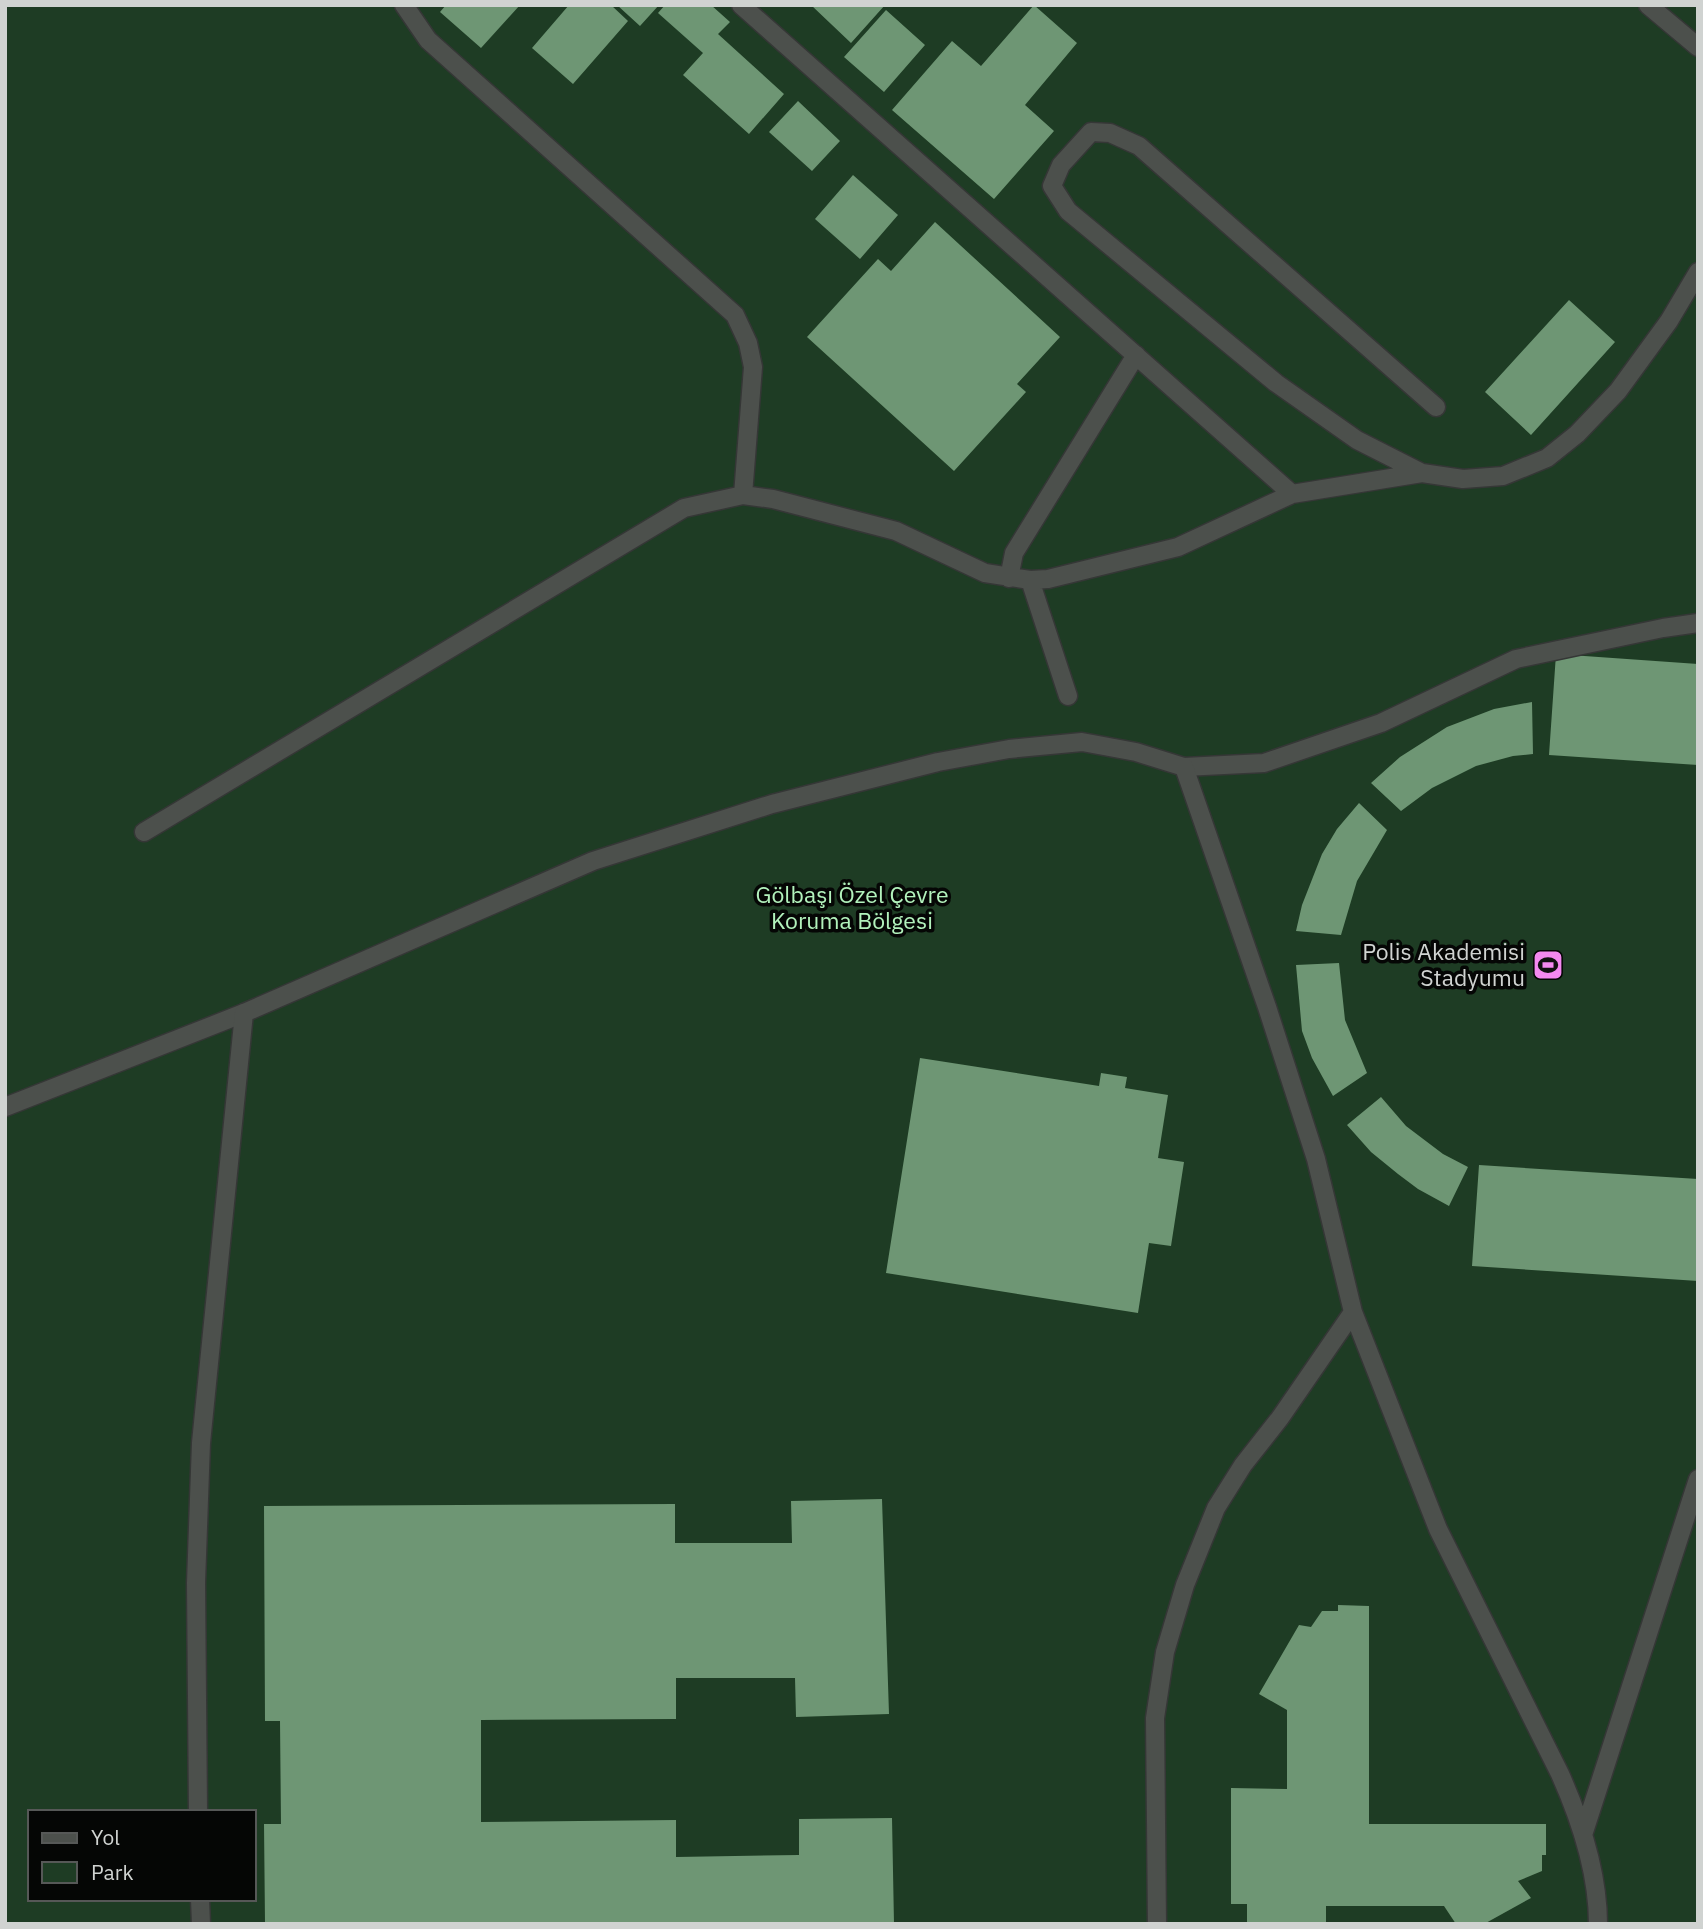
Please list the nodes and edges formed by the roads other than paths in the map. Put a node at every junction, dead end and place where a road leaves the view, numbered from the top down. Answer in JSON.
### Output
{"nodes":[{"id":1,"x":404,"y":5,"type":"edge"},
{"id":2,"x":741,"y":5,"type":"edge"},
{"id":3,"x":1648,"y":5,"type":"edge"},
{"id":4,"x":1698,"y":47,"type":"edge"},
{"id":5,"x":1698,"y":272,"type":"edge"},
{"id":6,"x":1136,"y":355,"type":"junction"},
{"id":7,"x":1436,"y":407,"type":"dead end"},
{"id":8,"x":1422,"y":473,"type":"junction"},
{"id":9,"x":1292,"y":494,"type":"junction"},
{"id":10,"x":743,"y":495,"type":"junction"},
{"id":11,"x":1009,"y":578,"type":"junction"},
{"id":12,"x":1030,"y":580,"type":"junction"},
{"id":13,"x":1698,"y":623,"type":"edge"},
{"id":14,"x":1068,"y":696,"type":"dead end"},
{"id":15,"x":1184,"y":767,"type":"junction"},
{"id":16,"x":144,"y":832,"type":"dead end"},
{"id":17,"x":244,"y":1013,"type":"junction"},
{"id":18,"x":5,"y":1107,"type":"edge"},
{"id":19,"x":1353,"y":1312,"type":"junction"},
{"id":20,"x":1698,"y":1479,"type":"edge"},
{"id":21,"x":198,"y":1810,"type":"edge"},
{"id":22,"x":1583,"y":1835,"type":"junction"},
{"id":23,"x":200,"y":1901,"type":"edge"},
{"id":24,"x":201,"y":1924,"type":"edge"},
{"id":25,"x":1157,"y":1924,"type":"edge"},
{"id":26,"x":1598,"y":1924,"type":"edge"}],
"edges":[{"from":1,"to":10,"type":"street"},
{"from":2,"to":6,"type":"street"},
{"from":3,"to":4,"type":"street"},
{"from":5,"to":8,"type":"street"},
{"from":6,"to":9,"type":"street"},
{"from":6,"to":11,"type":"street"},
{"from":7,"to":8,"type":"street"},
{"from":8,"to":9,"type":"street"},
{"from":9,"to":12,"type":"street"},
{"from":10,"to":11,"type":"street"},
{"from":10,"to":16,"type":"street"},
{"from":11,"to":12,"type":"street"},
{"from":12,"to":14,"type":"street"},
{"from":13,"to":15,"type":"street"},
{"from":15,"to":17,"type":"street"},
{"from":15,"to":19,"type":"street"},
{"from":17,"to":18,"type":"street"},
{"from":17,"to":21,"type":"street"},
{"from":19,"to":22,"type":"street"},
{"from":19,"to":25,"type":"street"},
{"from":20,"to":22,"type":"street"},
{"from":22,"to":26,"type":"street"},
{"from":23,"to":24,"type":"street"}]}
